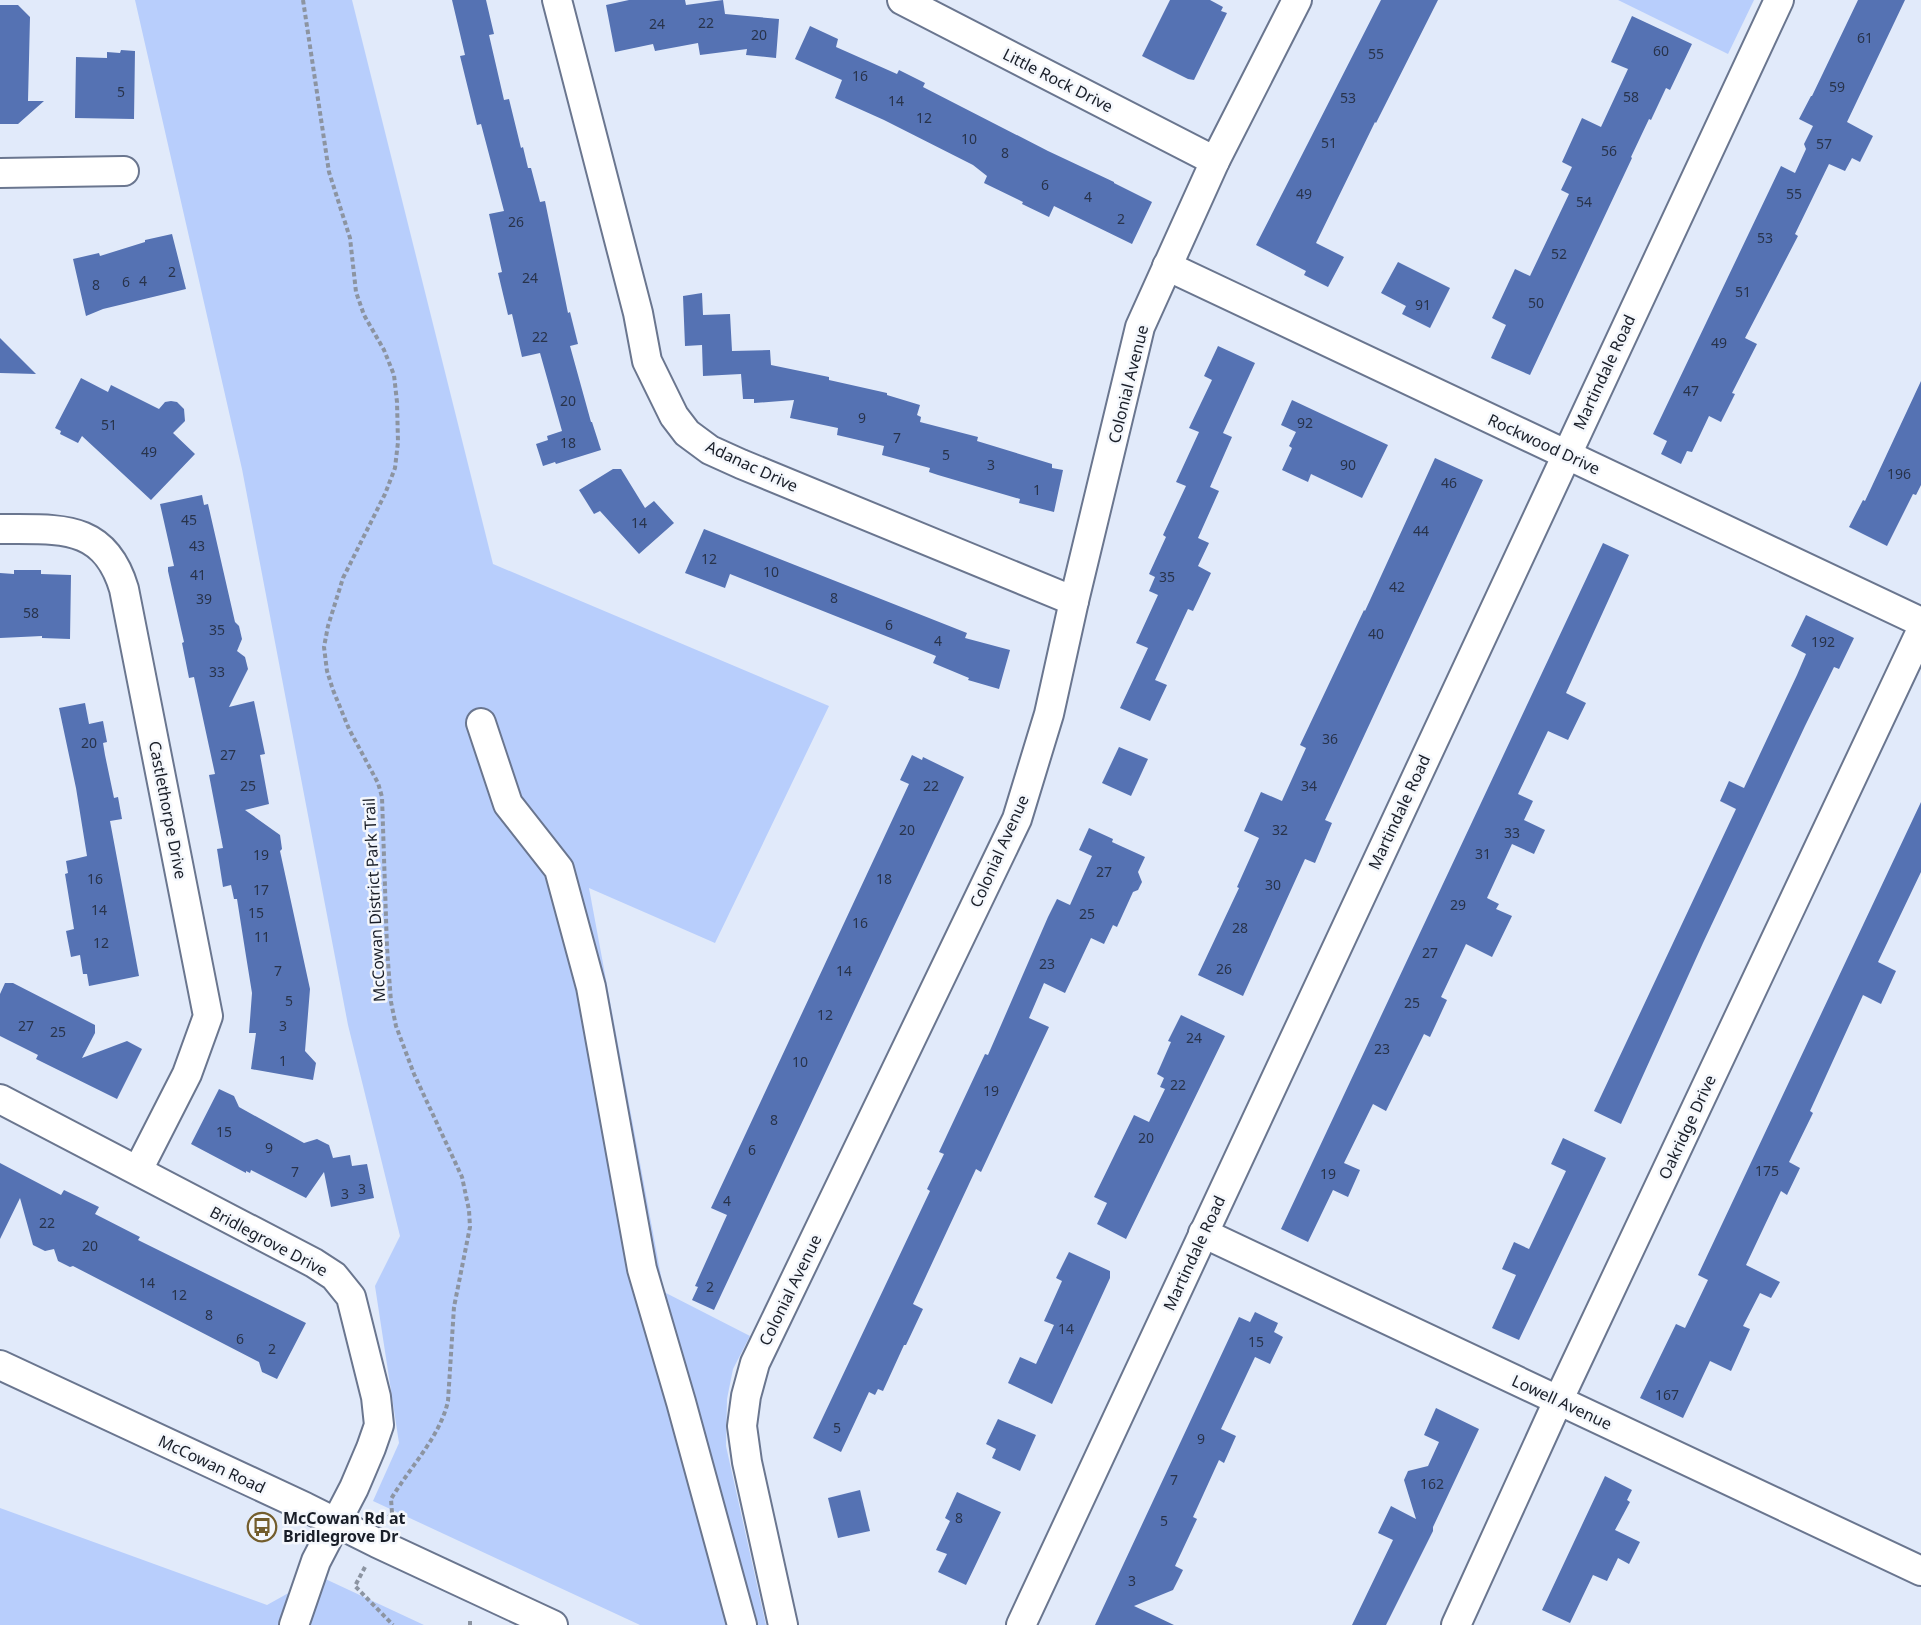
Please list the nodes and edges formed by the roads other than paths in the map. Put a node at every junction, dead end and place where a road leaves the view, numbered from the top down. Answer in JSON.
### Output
{"nodes":[{"id":1,"x":557,"y":0,"type":"edge"},
{"id":2,"x":902,"y":0,"type":"edge"},
{"id":3,"x":1297,"y":0,"type":"edge"},
{"id":4,"x":1779,"y":0,"type":"edge"},
{"id":5,"x":1215,"y":160,"type":"junction"},
{"id":6,"x":124,"y":171,"type":"dead end"},
{"id":7,"x":0,"y":173,"type":"edge"},
{"id":8,"x":1167,"y":266,"type":"junction"},
{"id":9,"x":1566,"y":454,"type":"junction"},
{"id":10,"x":0,"y":529,"type":"edge"},
{"id":11,"x":1074,"y":601,"type":"junction"},
{"id":12,"x":1921,"y":622,"type":"edge"},
{"id":13,"x":1921,"y":631,"type":"edge"},
{"id":14,"x":481,"y":723,"type":"dead end"},
{"id":15,"x":0,"y":1099,"type":"edge"},
{"id":16,"x":138,"y":1170,"type":"junction"},
{"id":17,"x":1203,"y":1233,"type":"junction"},
{"id":18,"x":0,"y":1365,"type":"edge"},
{"id":19,"x":1558,"y":1401,"type":"junction"},
{"id":20,"x":336,"y":1523,"type":"junction"},
{"id":21,"x":1921,"y":1571,"type":"edge"},
{"id":22,"x":294,"y":1625,"type":"edge"},
{"id":23,"x":553,"y":1625,"type":"edge"},
{"id":24,"x":742,"y":1625,"type":"edge"},
{"id":25,"x":783,"y":1625,"type":"edge"},
{"id":26,"x":1021,"y":1625,"type":"edge"},
{"id":27,"x":1456,"y":1625,"type":"edge"}],
"edges":[{"from":1,"to":11,"type":"street","name":"Adanac Drive"},
{"from":2,"to":5,"type":"street","name":"Little Rock Drive"},
{"from":3,"to":5,"type":"street","name":"Colonial Avenue"},
{"from":4,"to":9,"type":"street","name":"Martindale Road"},
{"from":5,"to":8,"type":"street","name":"Colonial Avenue"},
{"from":6,"to":7,"type":"street"},
{"from":8,"to":9,"type":"street","name":"Rockwood Drive"},
{"from":8,"to":11,"type":"street","name":"Colonial Avenue"},
{"from":9,"to":12,"type":"street","name":"Rockwood Drive"},
{"from":9,"to":17,"type":"street","name":"Martindale Road"},
{"from":10,"to":16,"type":"street","name":"Castlethorpe Drive"},
{"from":11,"to":25,"type":"street","name":"Colonial Avenue"},
{"from":13,"to":19,"type":"street","name":"Oakridge Drive"},
{"from":14,"to":24,"type":"street"},
{"from":15,"to":16,"type":"street","name":"Bridlegrove Drive"},
{"from":16,"to":20,"type":"street","name":"Bridlegrove Drive"},
{"from":17,"to":19,"type":"street","name":"Lowell Avenue"},
{"from":17,"to":26,"type":"street","name":"Martindale Road"},
{"from":18,"to":20,"type":"street","name":"McCowan Road"},
{"from":19,"to":21,"type":"street","name":"Lowell Avenue"},
{"from":19,"to":27,"type":"street","name":"Oakridge Drive"},
{"from":20,"to":22,"type":"street","name":"Bridlegrove Drive"},
{"from":20,"to":23,"type":"street","name":"McCowan Road"}]}
